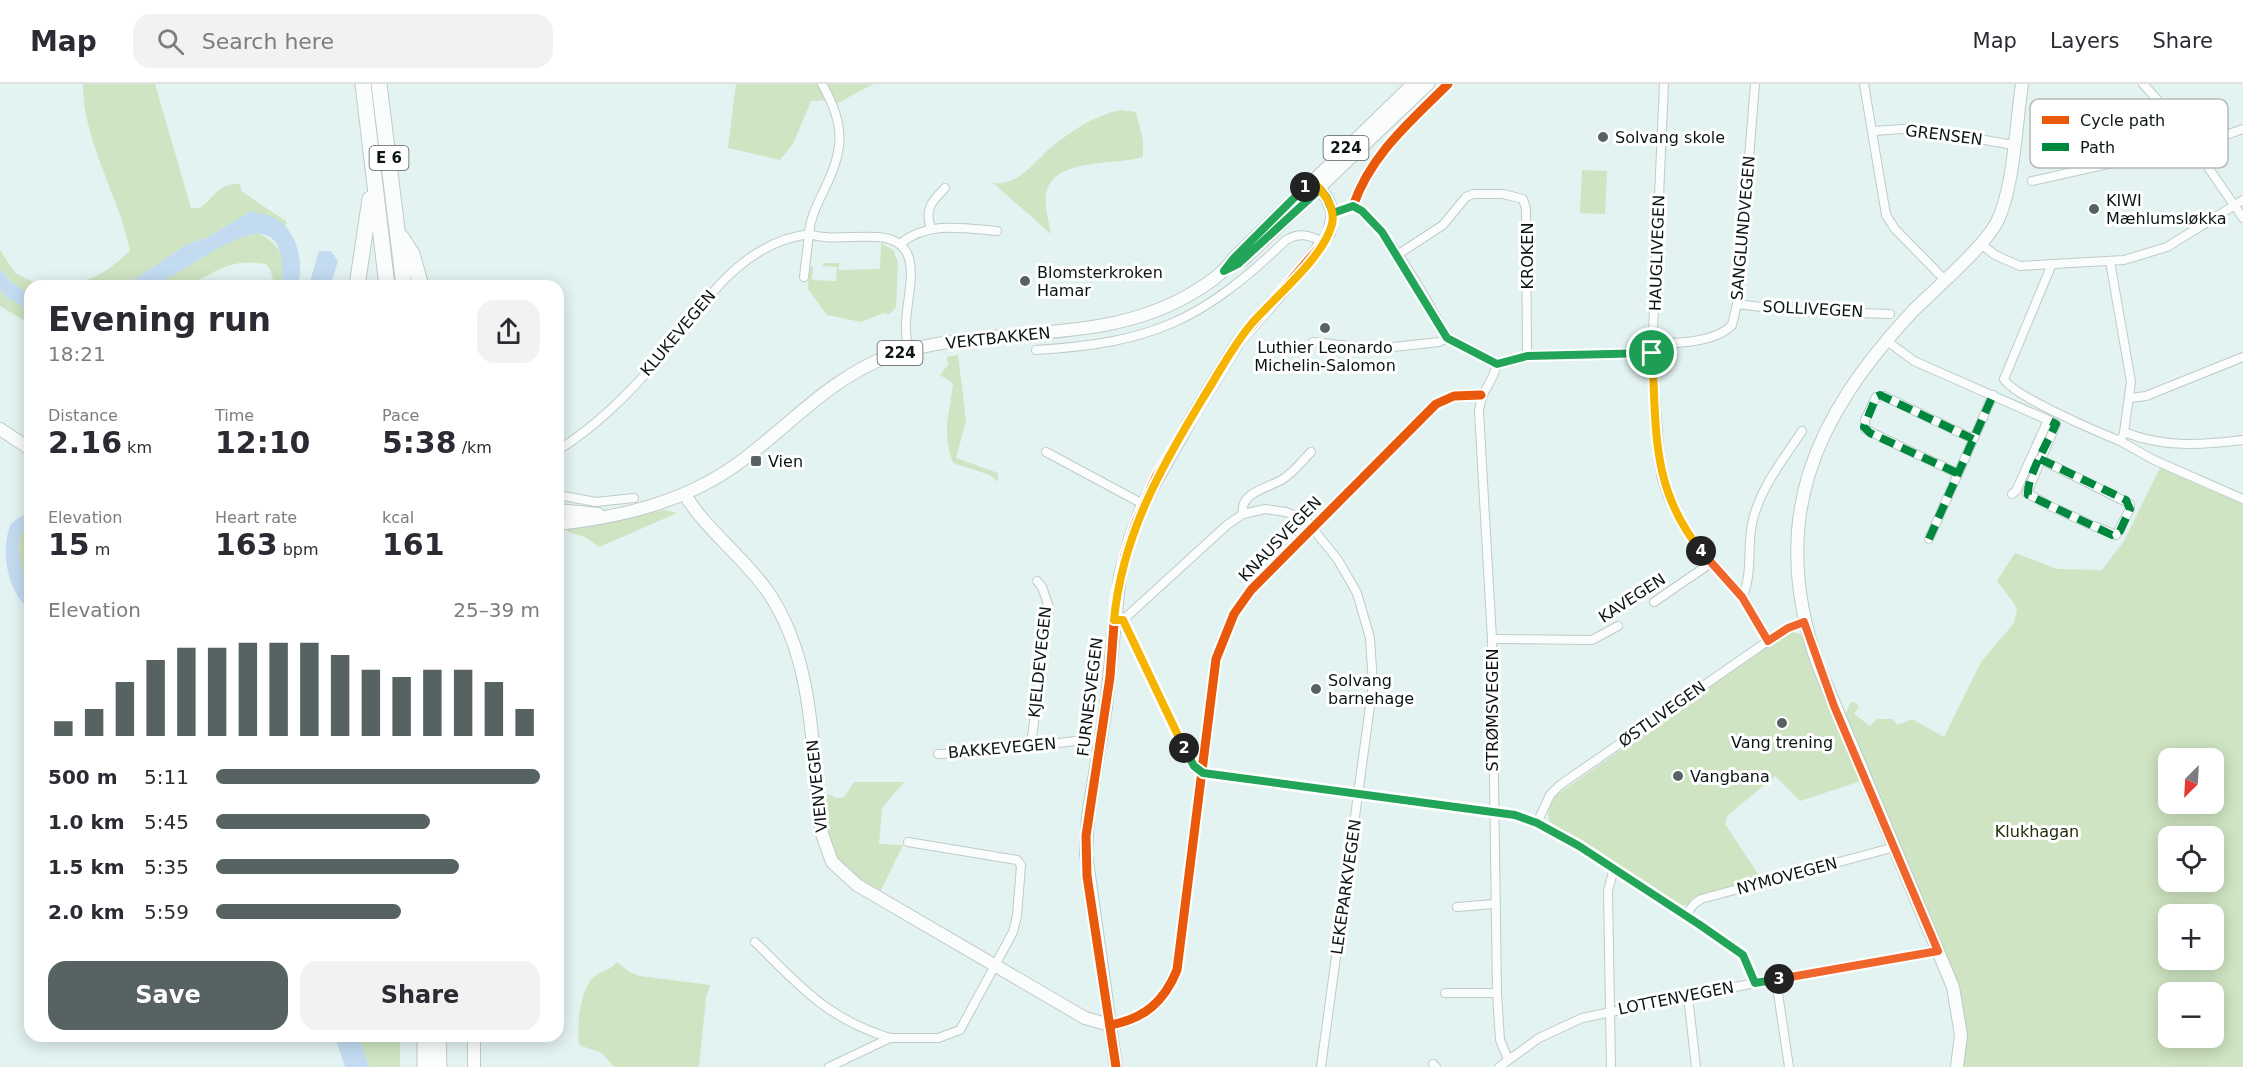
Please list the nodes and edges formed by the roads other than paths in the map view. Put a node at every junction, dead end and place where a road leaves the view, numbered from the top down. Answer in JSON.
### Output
{"nodes":[{"id":1,"x":363,"y":84,"type":"edge"},
{"id":2,"x":379,"y":84,"type":"edge"},
{"id":3,"x":822,"y":84,"type":"edge"},
{"id":4,"x":1413,"y":84,"type":"edge"},
{"id":5,"x":1428,"y":84,"type":"edge"},
{"id":6,"x":1664,"y":84,"type":"edge"},
{"id":7,"x":1755,"y":84,"type":"edge"},
{"id":8,"x":1864,"y":84,"type":"edge"},
{"id":9,"x":2022,"y":84,"type":"edge"},
{"id":10,"x":2143,"y":84,"type":"edge"},
{"id":11,"x":2157,"y":99,"type":"edge"},
{"id":12,"x":2243,"y":129,"type":"edge"},
{"id":13,"x":1874,"y":131,"type":"junction"},
{"id":14,"x":2228,"y":134,"type":"edge"},
{"id":15,"x":2013,"y":146,"type":"junction"},
{"id":16,"x":373,"y":163,"type":"junction"},
{"id":17,"x":2088,"y":168,"type":"edge"},
{"id":18,"x":2209,"y":168,"type":"edge"},
{"id":19,"x":2032,"y":181,"type":"dead end"},
{"id":20,"x":1316,"y":184,"type":"junction"},
{"id":21,"x":945,"y":188,"type":"dead end"},
{"id":22,"x":2243,"y":200,"type":"edge"},
{"id":23,"x":2234,"y":206,"type":"junction"},
{"id":24,"x":1333,"y":213,"type":"junction"},
{"id":25,"x":2243,"y":218,"type":"edge"},
{"id":26,"x":931,"y":228,"type":"junction"},
{"id":27,"x":997,"y":231,"type":"dead end"},
{"id":28,"x":399,"y":232,"type":"junction"},
{"id":29,"x":809,"y":234,"type":"junction"},
{"id":30,"x":1324,"y":242,"type":"junction"},
{"id":31,"x":901,"y":243,"type":"junction"},
{"id":32,"x":1981,"y":244,"type":"junction"},
{"id":33,"x":1397,"y":255,"type":"junction"},
{"id":34,"x":2110,"y":261,"type":"junction"},
{"id":35,"x":2052,"y":264,"type":"junction"},
{"id":36,"x":804,"y":277,"type":"dead end"},
{"id":37,"x":1944,"y":279,"type":"junction"},
{"id":38,"x":358,"y":280,"type":"edge"},
{"id":39,"x":386,"y":280,"type":"edge"},
{"id":40,"x":403,"y":280,"type":"edge"},
{"id":41,"x":419,"y":280,"type":"edge"},
{"id":42,"x":1737,"y":304,"type":"junction"},
{"id":43,"x":1890,"y":314,"type":"dead end"},
{"id":44,"x":1447,"y":338,"type":"junction"},
{"id":45,"x":1887,"y":341,"type":"junction"},
{"id":46,"x":1313,"y":342,"type":"dead end"},
{"id":47,"x":1653,"y":349,"type":"junction"},
{"id":48,"x":1036,"y":350,"type":"dead end"},
{"id":49,"x":909,"y":351,"type":"junction"},
{"id":50,"x":1527,"y":356,"type":"junction"},
{"id":51,"x":2243,"y":357,"type":"edge"},
{"id":52,"x":1497,"y":364,"type":"junction"},
{"id":53,"x":1481,"y":395,"type":"junction"},
{"id":54,"x":1993,"y":395,"type":"junction"},
{"id":55,"x":2130,"y":398,"type":"junction"},
{"id":56,"x":2048,"y":420,"type":"junction"},
{"id":57,"x":0,"y":429,"type":"edge"},
{"id":58,"x":1802,"y":431,"type":"dead end"},
{"id":59,"x":2124,"y":432,"type":"junction"},
{"id":60,"x":1973,"y":439,"type":"junction"},
{"id":61,"x":2243,"y":440,"type":"edge"},
{"id":62,"x":2120,"y":441,"type":"junction"},
{"id":63,"x":24,"y":445,"type":"edge"},
{"id":64,"x":564,"y":446,"type":"edge"},
{"id":65,"x":1046,"y":452,"type":"dead end"},
{"id":66,"x":1311,"y":452,"type":"dead end"},
{"id":67,"x":2040,"y":459,"type":"junction"},
{"id":68,"x":1957,"y":473,"type":"junction"},
{"id":69,"x":2012,"y":494,"type":"dead end"},
{"id":70,"x":685,"y":495,"type":"junction"},
{"id":71,"x":564,"y":496,"type":"edge"},
{"id":72,"x":634,"y":498,"type":"dead end"},
{"id":73,"x":2243,"y":499,"type":"edge"},
{"id":74,"x":1143,"y":504,"type":"junction"},
{"id":75,"x":564,"y":511,"type":"edge"},
{"id":76,"x":1243,"y":514,"type":"junction"},
{"id":77,"x":608,"y":516,"type":"junction"},
{"id":78,"x":564,"y":523,"type":"edge"},
{"id":79,"x":1311,"y":528,"type":"junction"},
{"id":80,"x":1929,"y":539,"type":"dead end"},
{"id":81,"x":1711,"y":563,"type":"junction"},
{"id":82,"x":1037,"y":581,"type":"dead end"},
{"id":83,"x":1742,"y":597,"type":"junction"},
{"id":84,"x":1654,"y":603,"type":"dead end"},
{"id":85,"x":1118,"y":620,"type":"junction"},
{"id":86,"x":1804,"y":622,"type":"junction"},
{"id":87,"x":1618,"y":626,"type":"dead end"},
{"id":88,"x":1492,"y":639,"type":"junction"},
{"id":89,"x":1768,"y":641,"type":"junction"},
{"id":90,"x":1101,"y":738,"type":"junction"},
{"id":91,"x":1031,"y":745,"type":"junction"},
{"id":92,"x":938,"y":753,"type":"dead end"},
{"id":93,"x":1203,"y":773,"type":"junction"},
{"id":94,"x":1359,"y":794,"type":"junction"},
{"id":95,"x":1492,"y":812,"type":"junction"},
{"id":96,"x":1537,"y":823,"type":"junction"},
{"id":97,"x":908,"y":842,"type":"dead end"},
{"id":98,"x":1895,"y":847,"type":"junction"},
{"id":99,"x":1614,"y":868,"type":"junction"},
{"id":100,"x":1494,"y":904,"type":"junction"},
{"id":101,"x":1458,"y":907,"type":"dead end"},
{"id":102,"x":1686,"y":915,"type":"junction"},
{"id":103,"x":755,"y":942,"type":"dead end"},
{"id":104,"x":1938,"y":951,"type":"junction"},
{"id":105,"x":996,"y":967,"type":"junction"},
{"id":106,"x":1776,"y":980,"type":"junction"},
{"id":107,"x":1755,"y":983,"type":"junction"},
{"id":108,"x":1445,"y":993,"type":"dead end"},
{"id":109,"x":1497,"y":993,"type":"junction"},
{"id":110,"x":1688,"y":996,"type":"junction"},
{"id":111,"x":1610,"y":1011,"type":"junction"},
{"id":112,"x":1110,"y":1025,"type":"junction"},
{"id":113,"x":890,"y":1038,"type":"junction"},
{"id":114,"x":425,"y":1042,"type":"edge"},
{"id":115,"x":438,"y":1042,"type":"edge"},
{"id":116,"x":474,"y":1042,"type":"edge"},
{"id":117,"x":1508,"y":1059,"type":"junction"},
{"id":118,"x":425,"y":1067,"type":"edge"},
{"id":119,"x":439,"y":1067,"type":"edge"},
{"id":120,"x":474,"y":1067,"type":"edge"},
{"id":121,"x":829,"y":1067,"type":"edge"},
{"id":122,"x":1116,"y":1067,"type":"edge"},
{"id":123,"x":1321,"y":1067,"type":"edge"},
{"id":124,"x":1498,"y":1067,"type":"edge"},
{"id":125,"x":1611,"y":1067,"type":"edge"},
{"id":126,"x":1696,"y":1067,"type":"edge"},
{"id":127,"x":1789,"y":1067,"type":"edge"},
{"id":128,"x":1957,"y":1067,"type":"edge"}],
"edges":[{"from":1,"to":16,"type":"highway","number":"E 6"},
{"from":2,"to":28,"type":"highway","number":"E 6"},
{"from":3,"to":29,"type":"street"},
{"from":4,"to":20,"type":"main road","number":"224"},
{"from":5,"to":20,"type":"main road","number":"224"},
{"from":6,"to":47,"type":"street","name":"HAUGLIVEGEN"},
{"from":7,"to":42,"type":"street","name":"SANGLUNDVEGEN"},
{"from":8,"to":13,"type":"street"},
{"from":9,"to":15,"type":"main road"},
{"from":10,"to":11,"type":"street"},
{"from":12,"to":14,"type":"street"},
{"from":13,"to":15,"type":"street","name":"GRENSEN"},
{"from":13,"to":37,"type":"street"},
{"from":15,"to":32,"type":"main road"},
{"from":16,"to":38,"type":"highway","number":"E 6"},
{"from":16,"to":39,"type":"highway","number":"E 6"},
{"from":17,"to":19,"type":"street"},
{"from":18,"to":23,"type":"street"},
{"from":20,"to":24,"type":"main road"},
{"from":20,"to":49,"type":"main road","name":"VEKTBAKKEN","number":"224"},
{"from":21,"to":26,"type":"street"},
{"from":22,"to":23,"type":"street"},
{"from":23,"to":25,"type":"street"},
{"from":23,"to":34,"type":"street"},
{"from":24,"to":30,"type":"main road","name":"FURNESVEGEN"},
{"from":24,"to":33,"type":"street"},
{"from":26,"to":27,"type":"street"},
{"from":26,"to":31,"type":"street"},
{"from":28,"to":40,"type":"highway","number":"E 6"},
{"from":28,"to":41,"type":"highway","number":"E 6"},
{"from":29,"to":31,"type":"street","name":"KLUKEVEGEN"},
{"from":29,"to":36,"type":"street"},
{"from":29,"to":64,"type":"street","name":"KLUKEVEGEN"},
{"from":30,"to":48,"type":"street","name":"VEKTBAKKEN"},
{"from":30,"to":74,"type":"main road","name":"FURNESVEGEN"},
{"from":31,"to":49,"type":"street"},
{"from":32,"to":35,"type":"street"},
{"from":32,"to":37,"type":"main road"},
{"from":33,"to":44,"type":"street"},
{"from":33,"to":50,"type":"street","name":"KROKEN"},
{"from":34,"to":35,"type":"street"},
{"from":34,"to":55,"type":"street"},
{"from":35,"to":62,"type":"street"},
{"from":37,"to":45,"type":"main road"},
{"from":42,"to":43,"type":"street","name":"SOLLIVEGEN"},
{"from":42,"to":47,"type":"street","name":"SANGLUNDVEGEN"},
{"from":44,"to":46,"type":"street"},
{"from":44,"to":52,"type":"street"},
{"from":45,"to":54,"type":"street"},
{"from":45,"to":86,"type":"main road"},
{"from":47,"to":50,"type":"street"},
{"from":47,"to":81,"type":"street","name":"HAUGLIVEGEN"},
{"from":49,"to":70,"type":"main road","name":"VEKTBAKKEN","number":"224"},
{"from":50,"to":52,"type":"street"},
{"from":51,"to":55,"type":"street"},
{"from":52,"to":53,"type":"street","name":"STRØMSVEGEN"},
{"from":53,"to":79,"type":"street","name":"KNAUSVEGEN"},
{"from":53,"to":88,"type":"street","name":"STRØMSVEGEN"},
{"from":54,"to":56,"type":"street"},
{"from":54,"to":60,"type":"street"},
{"from":55,"to":59,"type":"street"},
{"from":56,"to":67,"type":"street"},
{"from":56,"to":69,"type":"street"},
{"from":57,"to":63,"type":"main road"},
{"from":58,"to":83,"type":"street"},
{"from":59,"to":61,"type":"street"},
{"from":59,"to":62,"type":"street"},
{"from":60,"to":68,"type":"street"},
{"from":60,"to":68,"type":"street"},
{"from":62,"to":73,"type":"street"},
{"from":65,"to":74,"type":"street"},
{"from":66,"to":76,"type":"street"},
{"from":67,"to":67,"type":"street"},
{"from":68,"to":80,"type":"street"},
{"from":70,"to":77,"type":"main road","name":"VEKTBAKKEN","number":"224"},
{"from":70,"to":105,"type":"main road","name":"VIENVEGEN"},
{"from":71,"to":72,"type":"street"},
{"from":74,"to":85,"type":"main road","name":"FURNESVEGEN"},
{"from":75,"to":77,"type":"main road","name":"VEKTBAKKEN","number":"224"},
{"from":76,"to":79,"type":"street","name":"LEKEPARKVEGEN"},
{"from":76,"to":85,"type":"street","name":"LEKEPARKVEGEN"},
{"from":77,"to":78,"type":"main road","name":"VEKTBAKKEN","number":"224"},
{"from":79,"to":93,"type":"street","name":"KNAUSVEGEN"},
{"from":79,"to":94,"type":"street","name":"LEKEPARKVEGEN"},
{"from":81,"to":83,"type":"street","name":"HAUGLIVEGEN"},
{"from":81,"to":84,"type":"street","name":"KAVEGEN"},
{"from":82,"to":91,"type":"street","name":"KJELDEVEGEN"},
{"from":83,"to":89,"type":"street","name":"HAUGLIVEGEN"},
{"from":85,"to":90,"type":"main road","name":"FURNESVEGEN"},
{"from":85,"to":93,"type":"street"},
{"from":86,"to":89,"type":"street","name":"ØSTLIVEGEN"},
{"from":86,"to":98,"type":"main road"},
{"from":87,"to":88,"type":"street","name":"KAVEGEN"},
{"from":88,"to":95,"type":"street","name":"STRØMSVEGEN"},
{"from":89,"to":96,"type":"street","name":"ØSTLIVEGEN"},
{"from":90,"to":91,"type":"street","name":"BAKKEVEGEN"},
{"from":90,"to":112,"type":"main road","name":"FURNESVEGEN"},
{"from":91,"to":92,"type":"street","name":"BAKKEVEGEN"},
{"from":93,"to":94,"type":"street"},
{"from":93,"to":112,"type":"street","name":"KNAUSVEGEN"},
{"from":94,"to":95,"type":"street"},
{"from":94,"to":123,"type":"street","name":"LEKEPARKVEGEN"},
{"from":95,"to":96,"type":"street"},
{"from":95,"to":100,"type":"street","name":"STRØMSVEGEN"},
{"from":96,"to":99,"type":"street"},
{"from":97,"to":105,"type":"street"},
{"from":98,"to":102,"type":"street","name":"NYMOVEGEN"},
{"from":98,"to":104,"type":"main road"},
{"from":99,"to":102,"type":"street"},
{"from":99,"to":111,"type":"street"},
{"from":100,"to":101,"type":"street"},
{"from":100,"to":109,"type":"street","name":"STRØMSVEGEN"},
{"from":102,"to":107,"type":"street"},
{"from":103,"to":113,"type":"street"},
{"from":104,"to":106,"type":"street","name":"LOTTENVEGEN"},
{"from":104,"to":128,"type":"main road"},
{"from":105,"to":112,"type":"main road","name":"VIENVEGEN"},
{"from":105,"to":113,"type":"street"},
{"from":106,"to":107,"type":"street","name":"LOTTENVEGEN"},
{"from":106,"to":127,"type":"street"},
{"from":107,"to":110,"type":"street","name":"LOTTENVEGEN"},
{"from":108,"to":109,"type":"street"},
{"from":109,"to":117,"type":"street","name":"STRØMSVEGEN"},
{"from":110,"to":111,"type":"street","name":"LOTTENVEGEN"},
{"from":110,"to":126,"type":"street"},
{"from":111,"to":117,"type":"street","name":"LOTTENVEGEN"},
{"from":111,"to":125,"type":"street"},
{"from":112,"to":122,"type":"main road","name":"FURNESVEGEN"},
{"from":113,"to":121,"type":"street"},
{"from":114,"to":118,"type":"highway"},
{"from":115,"to":119,"type":"highway"},
{"from":116,"to":120,"type":"main road"},
{"from":117,"to":124,"type":"street","name":"LOTTENVEGEN"}]}
